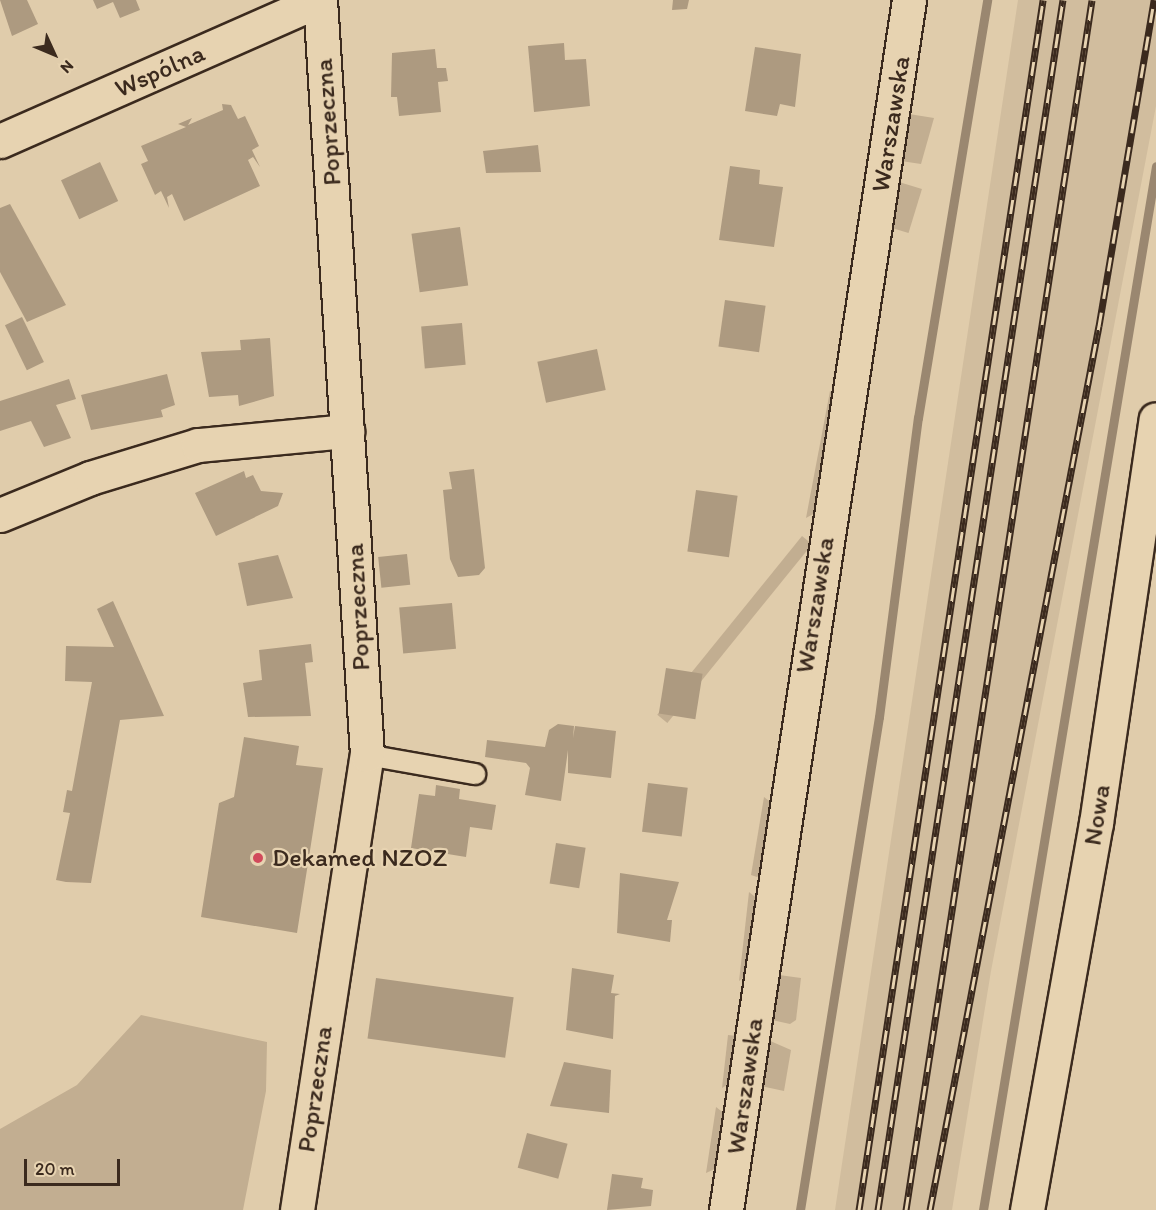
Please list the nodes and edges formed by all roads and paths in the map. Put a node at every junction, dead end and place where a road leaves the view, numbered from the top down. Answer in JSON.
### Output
{"nodes":[{"id":1,"x":320,"y":0,"type":"edge"},
{"id":2,"x":909,"y":0,"type":"edge"},
{"id":3,"x":0,"y":141,"type":"edge"},
{"id":4,"x":1156,"y":419,"type":"edge"},
{"id":5,"x":347,"y":431,"type":"junction"},
{"id":6,"x":0,"y":515,"type":"edge"},
{"id":7,"x":367,"y":755,"type":"junction"},
{"id":8,"x":475,"y":774,"type":"dead end"},
{"id":9,"x":297,"y":1210,"type":"edge"},
{"id":10,"x":726,"y":1210,"type":"edge"},
{"id":11,"x":1027,"y":1210,"type":"edge"}],
"edges":[{"from":1,"to":3,"type":"street","name":"Wspólna"},
{"from":1,"to":5,"type":"street","name":"Poprzeczna"},
{"from":2,"to":10,"type":"street","name":"Warszawska"},
{"from":4,"to":11,"type":"street","name":"Nowa"},
{"from":5,"to":6,"type":"street"},
{"from":5,"to":7,"type":"street","name":"Poprzeczna"},
{"from":7,"to":8,"type":"lane"},
{"from":7,"to":9,"type":"street","name":"Poprzeczna"}]}
